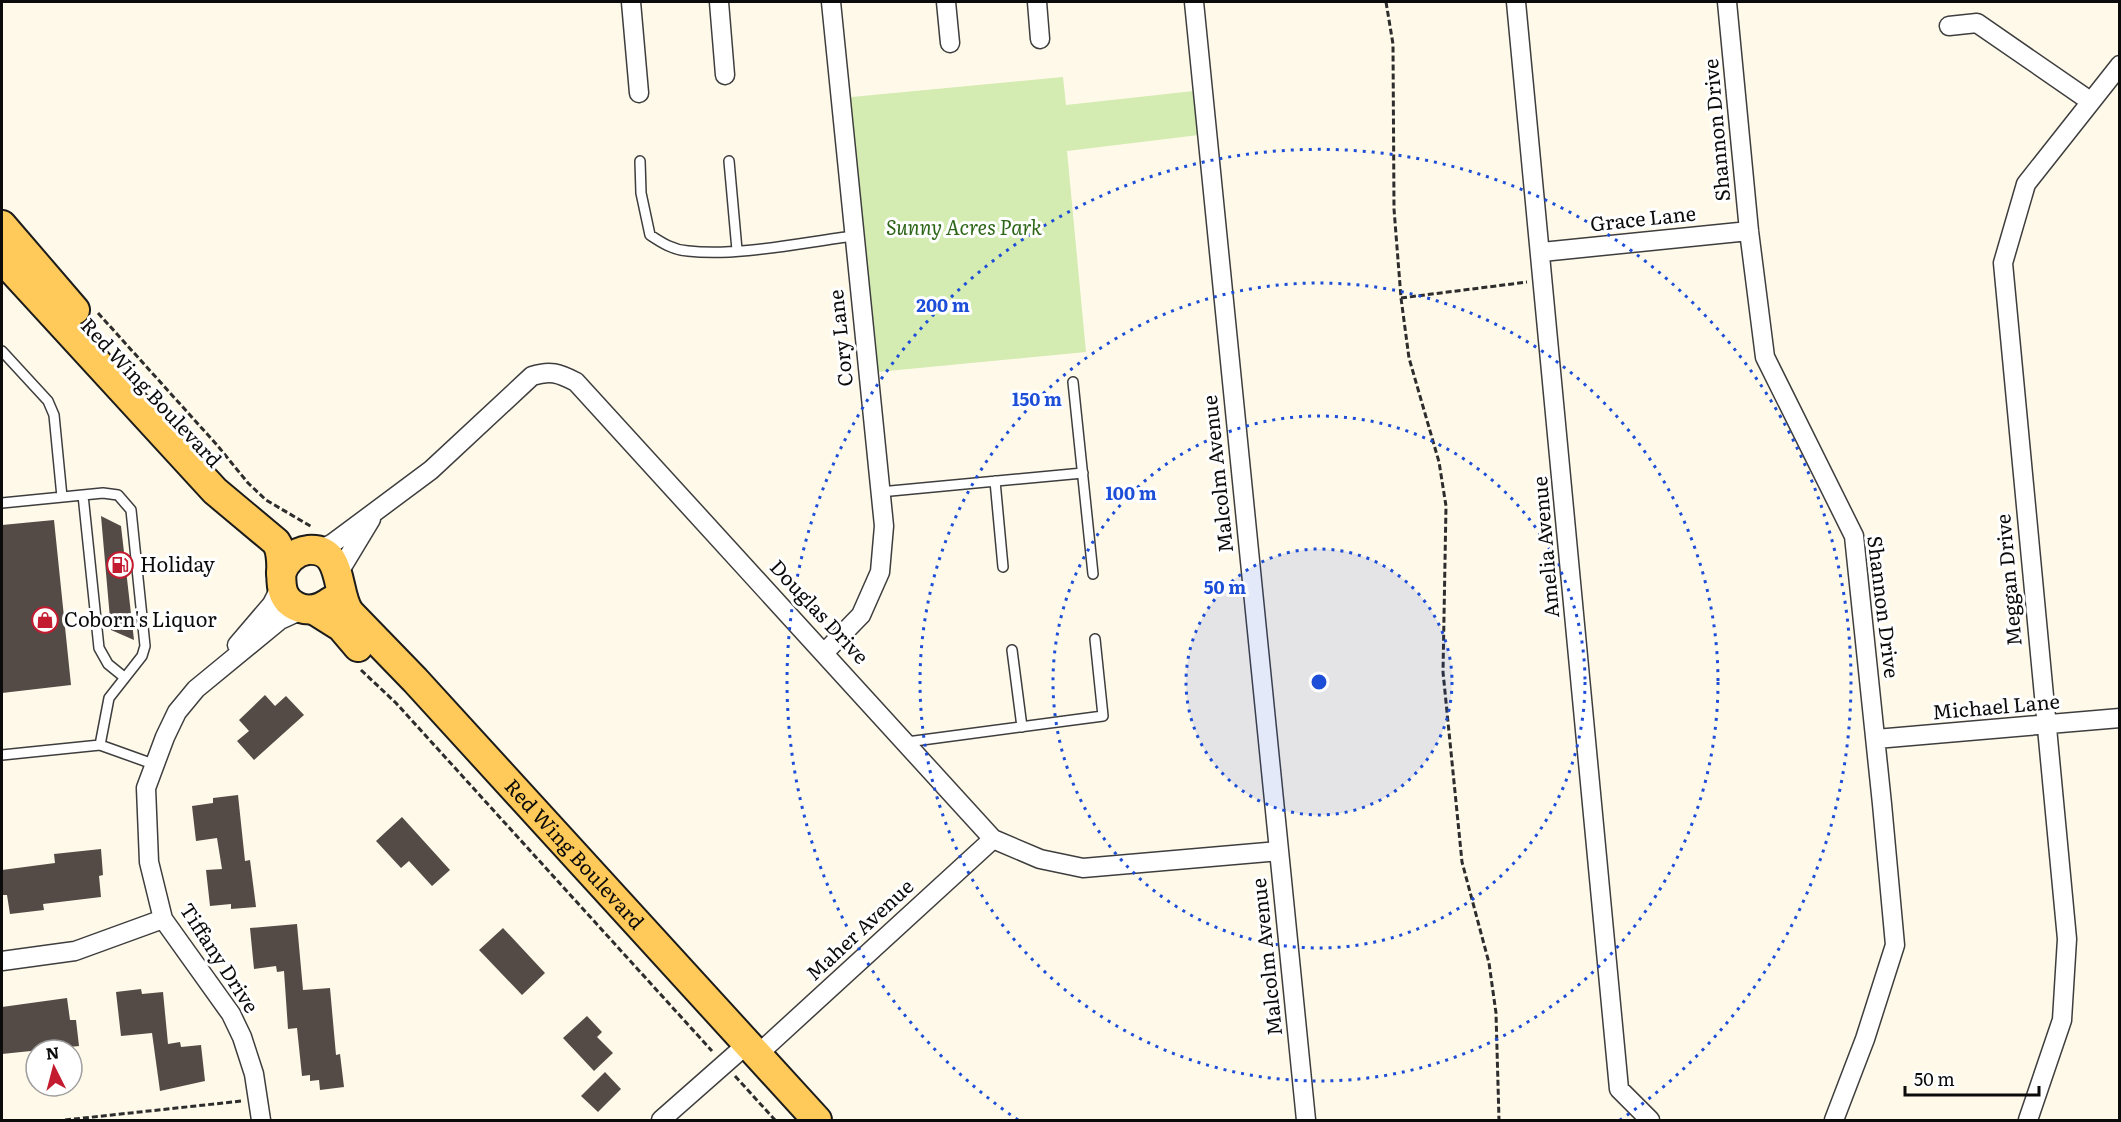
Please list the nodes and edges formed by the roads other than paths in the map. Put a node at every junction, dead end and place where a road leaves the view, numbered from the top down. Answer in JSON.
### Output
{"nodes":[{"id":1,"x":631,"y":2,"type":"edge"},
{"id":2,"x":718,"y":2,"type":"edge"},
{"id":3,"x":831,"y":2,"type":"edge"},
{"id":4,"x":946,"y":2,"type":"edge"},
{"id":5,"x":1037,"y":2,"type":"edge"},
{"id":6,"x":1194,"y":2,"type":"edge"},
{"id":7,"x":1516,"y":2,"type":"edge"},
{"id":8,"x":1727,"y":2,"type":"edge"},
{"id":9,"x":1949,"y":26,"type":"dead end"},
{"id":10,"x":1040,"y":39,"type":"dead end"},
{"id":11,"x":950,"y":43,"type":"dead end"},
{"id":12,"x":2120,"y":65,"type":"edge"},
{"id":13,"x":725,"y":75,"type":"dead end"},
{"id":14,"x":639,"y":93,"type":"dead end"},
{"id":15,"x":2090,"y":101,"type":"junction"},
{"id":16,"x":640,"y":161,"type":"dead end"},
{"id":17,"x":729,"y":161,"type":"dead end"},
{"id":18,"x":2,"y":225,"type":"edge"},
{"id":19,"x":1749,"y":231,"type":"junction"},
{"id":20,"x":854,"y":236,"type":"junction"},
{"id":21,"x":737,"y":250,"type":"junction"},
{"id":22,"x":1542,"y":252,"type":"junction"},
{"id":23,"x":2,"y":258,"type":"edge"},
{"id":24,"x":2,"y":351,"type":"edge"},
{"id":25,"x":1073,"y":382,"type":"dead end"},
{"id":26,"x":1083,"y":473,"type":"junction"},
{"id":27,"x":995,"y":481,"type":"junction"},
{"id":28,"x":880,"y":492,"type":"junction"},
{"id":29,"x":83,"y":495,"type":"junction"},
{"id":30,"x":62,"y":497,"type":"junction"},
{"id":31,"x":2,"y":503,"type":"edge"},
{"id":32,"x":384,"y":504,"type":"junction"},
{"id":33,"x":315,"y":550,"type":"junction"},
{"id":34,"x":1003,"y":567,"type":"dead end"},
{"id":35,"x":1093,"y":574,"type":"dead end"},
{"id":36,"x":339,"y":579,"type":"junction"},
{"id":37,"x":281,"y":580,"type":"junction"},
{"id":38,"x":309,"y":609,"type":"junction"},
{"id":39,"x":1095,"y":639,"type":"dead end"},
{"id":40,"x":1012,"y":651,"type":"dead end"},
{"id":41,"x":825,"y":652,"type":"junction"},
{"id":42,"x":224,"y":664,"type":"junction"},
{"id":43,"x":124,"y":677,"type":"junction"},
{"id":44,"x":2120,"y":718,"type":"edge"},
{"id":45,"x":2045,"y":725,"type":"junction"},
{"id":46,"x":1022,"y":727,"type":"junction"},
{"id":47,"x":1876,"y":740,"type":"junction"},
{"id":48,"x":907,"y":742,"type":"junction"},
{"id":49,"x":100,"y":745,"type":"junction"},
{"id":50,"x":2,"y":755,"type":"edge"},
{"id":51,"x":153,"y":764,"type":"junction"},
{"id":52,"x":993,"y":839,"type":"junction"},
{"id":53,"x":1279,"y":851,"type":"junction"},
{"id":54,"x":163,"y":919,"type":"junction"},
{"id":55,"x":2,"y":961,"type":"edge"},
{"id":56,"x":740,"y":1057,"type":"junction"},
{"id":57,"x":261,"y":1120,"type":"edge"},
{"id":58,"x":661,"y":1120,"type":"edge"},
{"id":59,"x":797,"y":1120,"type":"edge"},
{"id":60,"x":817,"y":1120,"type":"edge"},
{"id":61,"x":1306,"y":1120,"type":"edge"},
{"id":62,"x":1650,"y":1120,"type":"edge"},
{"id":63,"x":1834,"y":1120,"type":"edge"},
{"id":64,"x":2028,"y":1120,"type":"edge"}],
"edges":[{"from":1,"to":14,"type":"street"},
{"from":2,"to":13,"type":"street"},
{"from":3,"to":20,"type":"street","name":"Cory Lane"},
{"from":4,"to":11,"type":"street"},
{"from":5,"to":10,"type":"street"},
{"from":6,"to":53,"type":"street","name":"Malcolm Avenue"},
{"from":7,"to":22,"type":"street","name":"Amelia Avenue"},
{"from":8,"to":19,"type":"street","name":"Shannon Drive"},
{"from":9,"to":15,"type":"street"},
{"from":12,"to":15,"type":"street","name":"Meggan Drive"},
{"from":15,"to":45,"type":"street","name":"Meggan Drive"},
{"from":16,"to":21,"type":"lane"},
{"from":17,"to":21,"type":"lane"},
{"from":18,"to":33,"type":"main road","name":"Red Wing Boulevard"},
{"from":19,"to":22,"type":"street","name":"Grace Lane"},
{"from":19,"to":47,"type":"street","name":"Shannon Drive"},
{"from":20,"to":21,"type":"lane"},
{"from":20,"to":28,"type":"street","name":"Cory Lane"},
{"from":22,"to":62,"type":"street","name":"Amelia Avenue"},
{"from":23,"to":37,"type":"main road","name":"Red Wing Boulevard"},
{"from":24,"to":30,"type":"lane"},
{"from":25,"to":26,"type":"lane"},
{"from":26,"to":27,"type":"lane"},
{"from":26,"to":35,"type":"lane"},
{"from":27,"to":28,"type":"lane"},
{"from":27,"to":34,"type":"lane"},
{"from":28,"to":41,"type":"street","name":"Cory Lane"},
{"from":29,"to":30,"type":"lane"},
{"from":29,"to":43,"type":"lane"},
{"from":29,"to":43,"type":"lane"},
{"from":30,"to":31,"type":"lane"},
{"from":32,"to":33,"type":"street","name":"Douglas Drive"},
{"from":32,"to":36,"type":"street","name":"Douglas Drive"},
{"from":32,"to":41,"type":"street","name":"Douglas Drive"},
{"from":33,"to":36,"type":"main road","name":"Red Wing Boulevard"},
{"from":33,"to":37,"type":"main road"},
{"from":36,"to":38,"type":"main road"},
{"from":36,"to":56,"type":"main road","name":"Red Wing Boulevard"},
{"from":37,"to":38,"type":"main road","name":"Red Wing Boulevard"},
{"from":37,"to":42,"type":"street"},
{"from":38,"to":42,"type":"street"},
{"from":38,"to":56,"type":"main road","name":"Red Wing Boulevard"},
{"from":39,"to":46,"type":"lane"},
{"from":40,"to":46,"type":"lane"},
{"from":41,"to":48,"type":"street","name":"Douglas Drive"},
{"from":42,"to":51,"type":"street","name":"Tiffany Drive"},
{"from":43,"to":49,"type":"lane"},
{"from":44,"to":45,"type":"street","name":"Michael Lane"},
{"from":45,"to":47,"type":"street","name":"Michael Lane"},
{"from":45,"to":64,"type":"street","name":"Meggan Drive"},
{"from":46,"to":48,"type":"lane"},
{"from":47,"to":63,"type":"street","name":"Shannon Drive"},
{"from":48,"to":52,"type":"street","name":"Douglas Drive"},
{"from":49,"to":50,"type":"lane"},
{"from":49,"to":51,"type":"lane"},
{"from":51,"to":54,"type":"street","name":"Tiffany Drive"},
{"from":52,"to":53,"type":"street","name":"Douglas Drive"},
{"from":52,"to":56,"type":"street","name":"Maher Avenue"},
{"from":53,"to":61,"type":"street","name":"Malcolm Avenue"},
{"from":54,"to":55,"type":"street"},
{"from":54,"to":57,"type":"street","name":"Tiffany Drive"},
{"from":56,"to":58,"type":"street","name":"Maher Avenue"},
{"from":56,"to":59,"type":"main road","name":"Red Wing Boulevard"},
{"from":56,"to":60,"type":"main road","name":"Red Wing Boulevard"}]}
